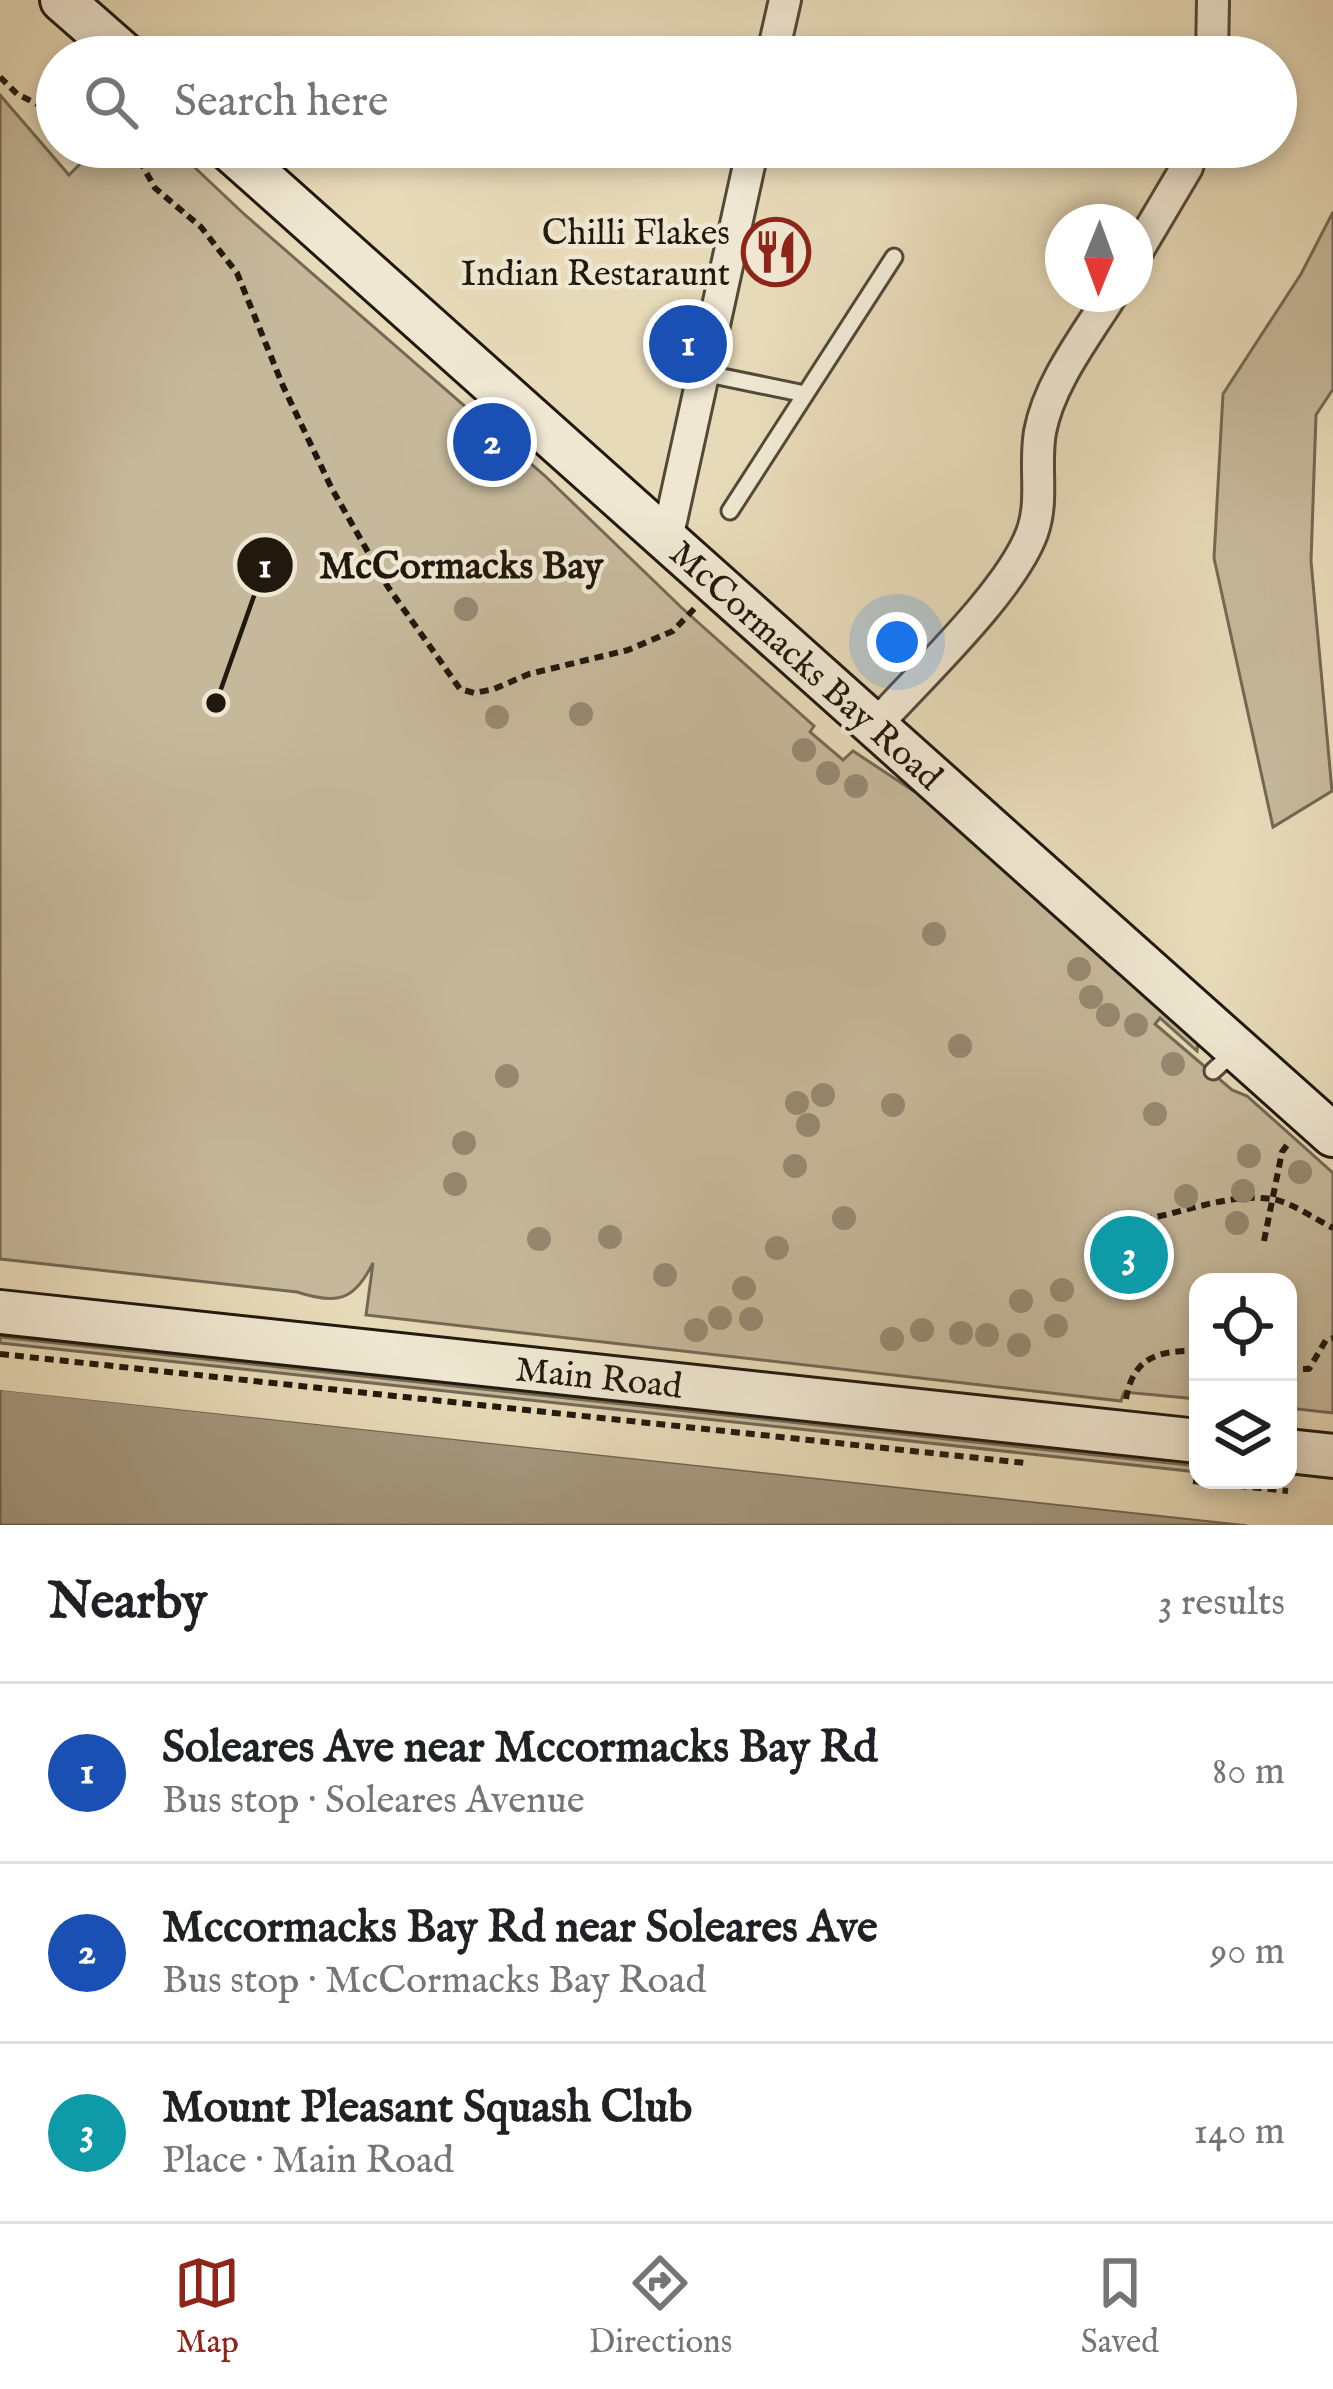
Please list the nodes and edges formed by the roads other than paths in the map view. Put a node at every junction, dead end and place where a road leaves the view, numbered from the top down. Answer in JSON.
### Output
{"nodes":[{"id":1,"x":62,"y":0,"type":"edge"},
{"id":2,"x":785,"y":0,"type":"edge"},
{"id":3,"x":1213,"y":0,"type":"edge"},
{"id":4,"x":103,"y":36,"type":"edge"},
{"id":5,"x":777,"y":36,"type":"edge"},
{"id":6,"x":1212,"y":36,"type":"edge"},
{"id":7,"x":250,"y":168,"type":"edge"},
{"id":8,"x":748,"y":168,"type":"edge"},
{"id":9,"x":1186,"y":168,"type":"edge"},
{"id":10,"x":1153,"y":224,"type":"edge"},
{"id":11,"x":894,"y":257,"type":"dead end"},
{"id":12,"x":1101,"y":312,"type":"edge"},
{"id":13,"x":703,"y":373,"type":"junction"},
{"id":14,"x":805,"y":394,"type":"junction"},
{"id":15,"x":730,"y":511,"type":"dead end"},
{"id":16,"x":667,"y":539,"type":"junction"},
{"id":17,"x":876,"y":725,"type":"junction"},
{"id":18,"x":1322,"y":1125,"type":"edge"},
{"id":19,"x":0,"y":1312,"type":"edge"},
{"id":20,"x":1333,"y":1456,"type":"edge"},
{"id":21,"x":1189,"y":1459,"type":"edge"},
{"id":22,"x":1297,"y":1468,"type":"edge"}],
"edges":[{"from":1,"to":4,"type":"street"},
{"from":2,"to":5,"type":"street"},
{"from":3,"to":6,"type":"street"},
{"from":7,"to":16,"type":"street","name":"McCormacks Bay Road"},
{"from":8,"to":13,"type":"street"},
{"from":9,"to":10,"type":"street"},
{"from":11,"to":14,"type":"lane"},
{"from":12,"to":17,"type":"street"},
{"from":13,"to":14,"type":"lane"},
{"from":13,"to":16,"type":"street"},
{"from":14,"to":15,"type":"lane"},
{"from":16,"to":17,"type":"street","name":"McCormacks Bay Road"},
{"from":17,"to":18,"type":"street","name":"McCormacks Bay Road"},
{"from":19,"to":21,"type":"street","name":"Main Road"},
{"from":20,"to":22,"type":"street"}]}
